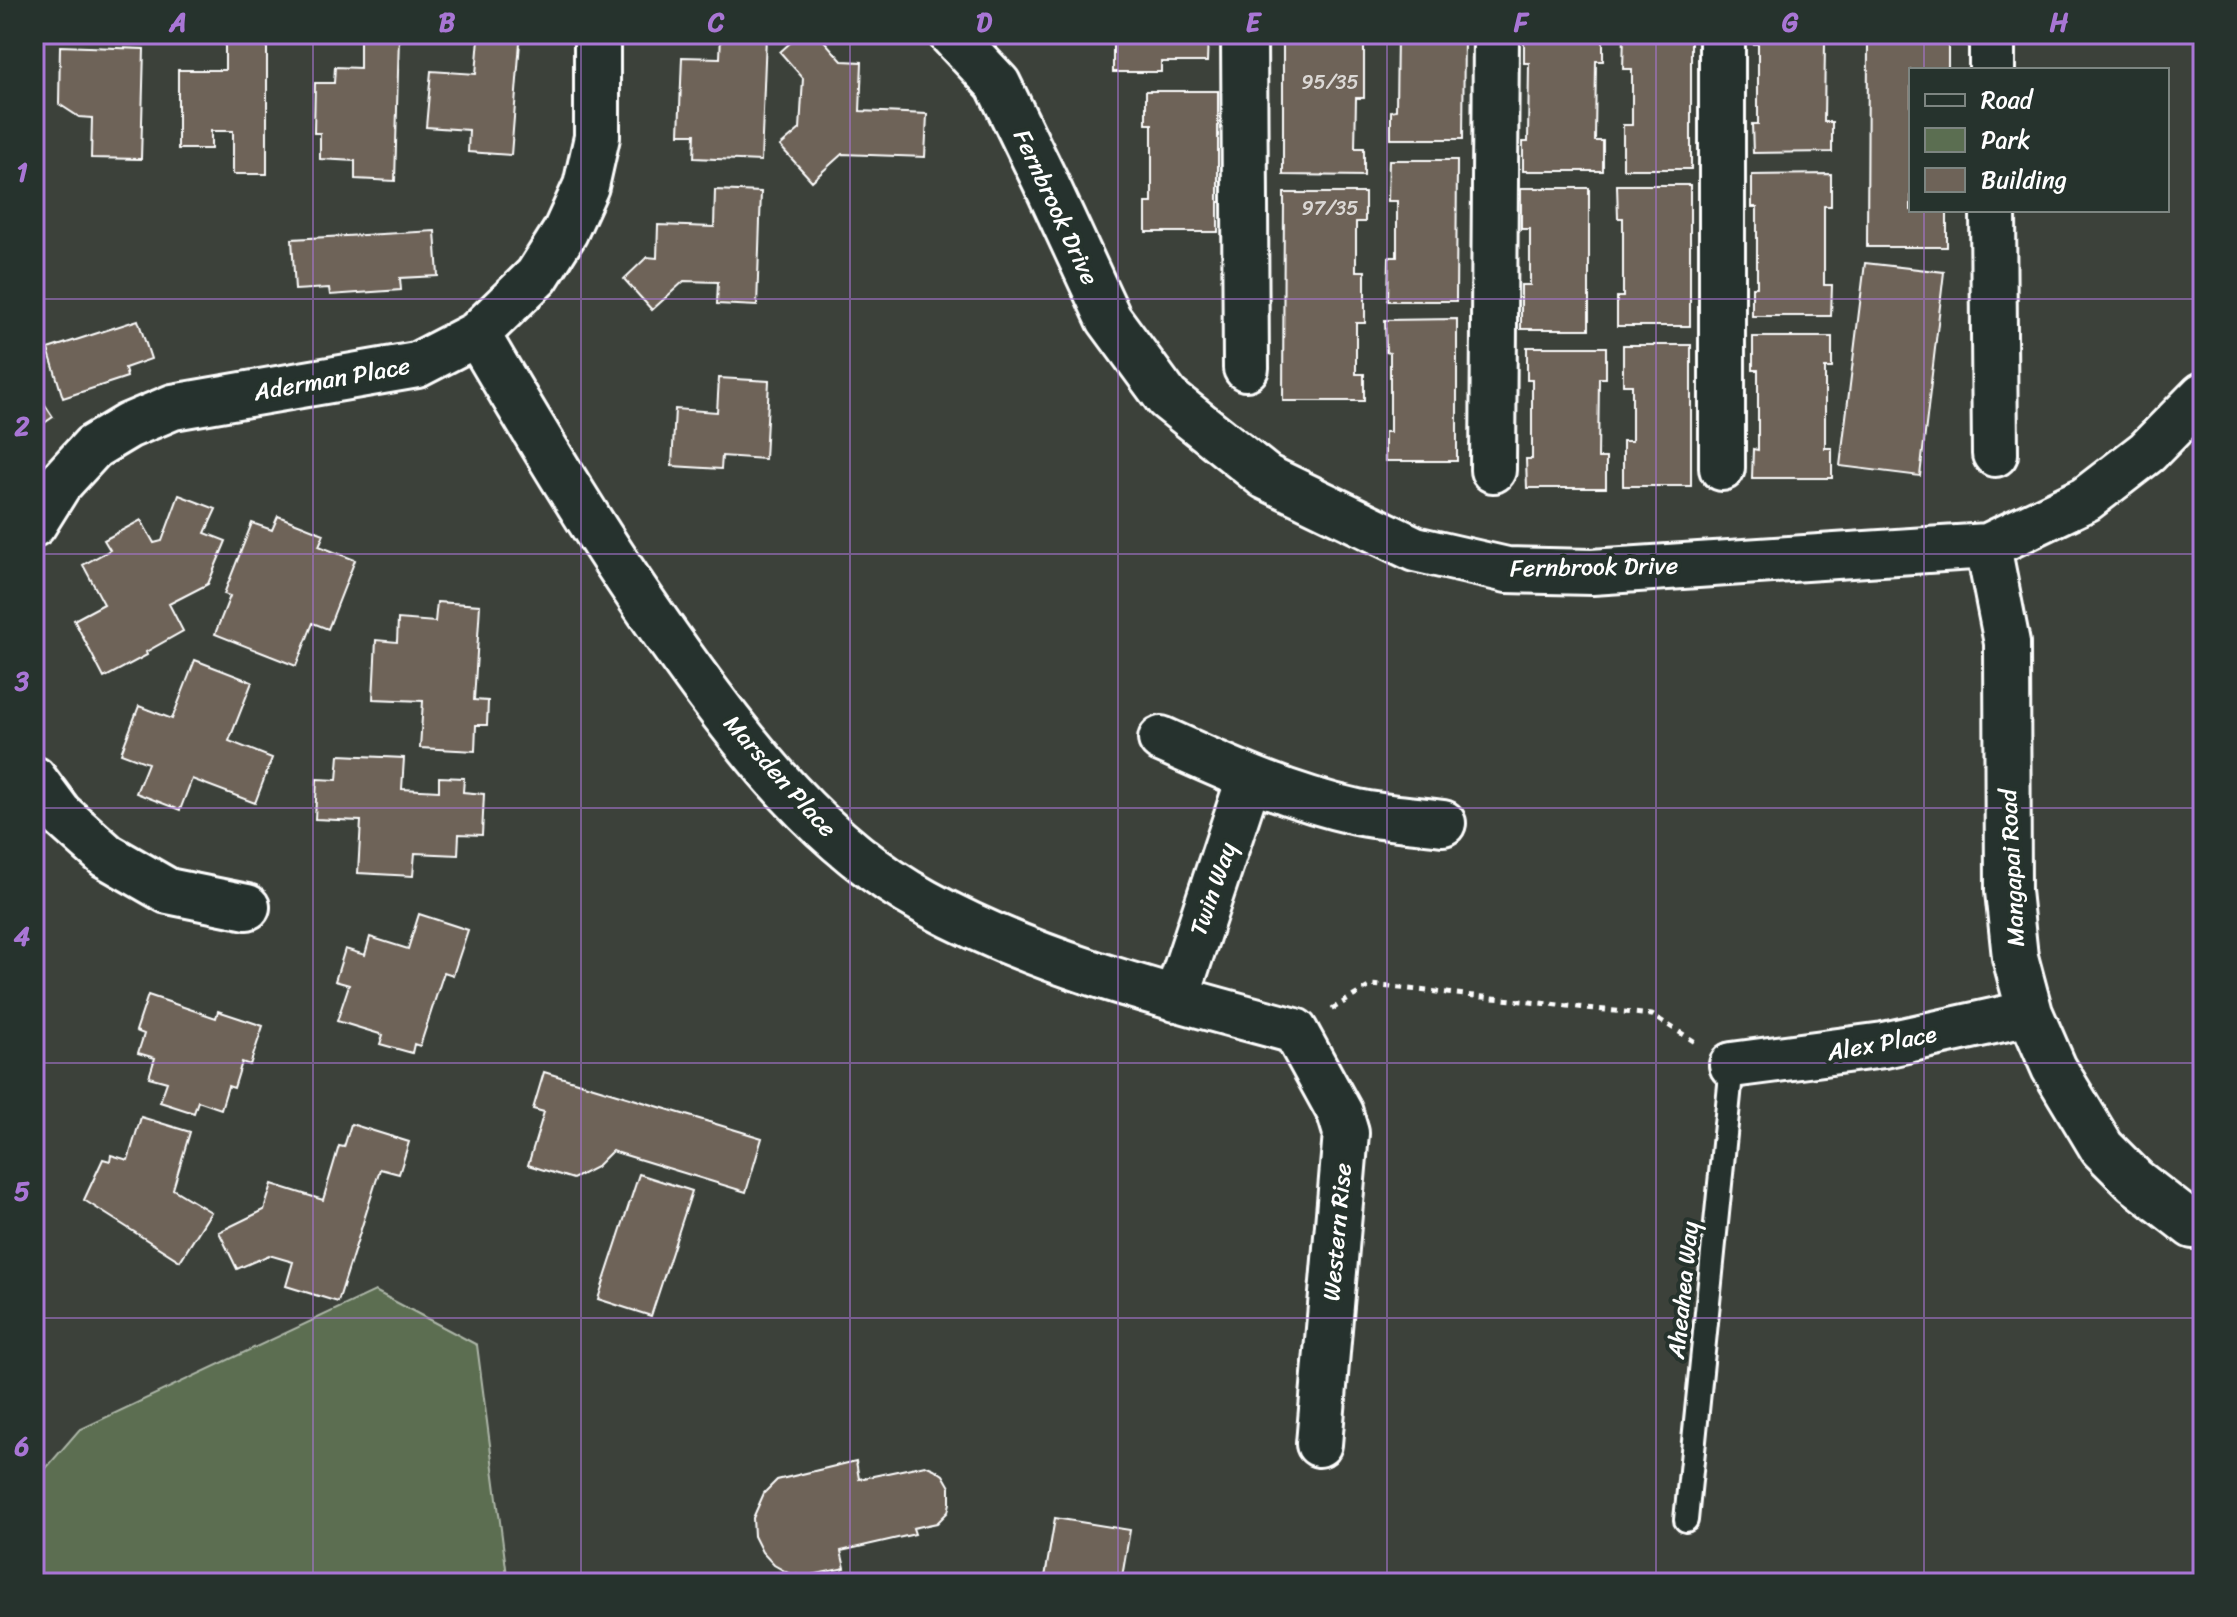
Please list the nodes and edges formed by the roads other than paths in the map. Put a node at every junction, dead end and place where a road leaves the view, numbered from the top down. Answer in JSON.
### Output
{"nodes":[{"id":1,"x":597,"y":34,"type":"edge"},
{"id":2,"x":951,"y":34,"type":"edge"},
{"id":3,"x":1244,"y":34,"type":"edge"},
{"id":4,"x":1496,"y":34,"type":"edge"},
{"id":5,"x":1722,"y":34,"type":"edge"},
{"id":6,"x":1992,"y":34,"type":"edge"},
{"id":7,"x":1992,"y":68,"type":"edge"},
{"id":8,"x":1993,"y":212,"type":"edge"},
{"id":9,"x":477,"y":334,"type":"junction"},
{"id":10,"x":1246,"y":368,"type":"dead end"},
{"id":11,"x":2199,"y":407,"type":"edge"},
{"id":12,"x":1995,"y":454,"type":"dead end"},
{"id":13,"x":1722,"y":468,"type":"dead end"},
{"id":14,"x":1493,"y":470,"type":"dead end"},
{"id":15,"x":34,"y":524,"type":"edge"},
{"id":16,"x":1988,"y":546,"type":"junction"},
{"id":17,"x":1161,"y":739,"type":"dead end"},
{"id":18,"x":34,"y":779,"type":"edge"},
{"id":19,"x":1249,"y":779,"type":"junction"},
{"id":20,"x":1443,"y":823,"type":"dead end"},
{"id":21,"x":247,"y":907,"type":"dead end"},
{"id":22,"x":1176,"y":999,"type":"junction"},
{"id":23,"x":2030,"y":1013,"type":"junction"},
{"id":24,"x":1295,"y":1031,"type":"joint"},
{"id":25,"x":1732,"y":1065,"type":"joint"},
{"id":26,"x":2193,"y":1226,"type":"dead end"},
{"id":27,"x":1319,"y":1444,"type":"dead end"},
{"id":28,"x":1686,"y":1520,"type":"dead end"}],
"edges":[{"from":1,"to":9,"type":"street","name":"Aderman Place"},
{"from":2,"to":16,"type":"street","name":"Fernbrook Drive"},
{"from":3,"to":10,"type":"street"},
{"from":4,"to":14,"type":"street"},
{"from":5,"to":13,"type":"street"},
{"from":6,"to":7,"type":"street"},
{"from":8,"to":12,"type":"street"},
{"from":9,"to":15,"type":"street","name":"Aderman Place"},
{"from":9,"to":22,"type":"street","name":"Marsden Place"},
{"from":11,"to":16,"type":"street","name":"Fernbrook Drive"},
{"from":16,"to":23,"type":"street","name":"Mangapai Road"},
{"from":17,"to":19,"type":"street"},
{"from":18,"to":21,"type":"street"},
{"from":19,"to":20,"type":"street"},
{"from":19,"to":22,"type":"street","name":"Twin Way"},
{"from":22,"to":24,"type":"street","name":"Marsden Place"},
{"from":23,"to":25,"type":"street","name":"Alex Place"},
{"from":23,"to":26,"type":"street","name":"Mangapai Road"},
{"from":24,"to":27,"type":"street","name":"Western Rise"},
{"from":25,"to":28,"type":"lane","name":"Aheahea Way"}]}
